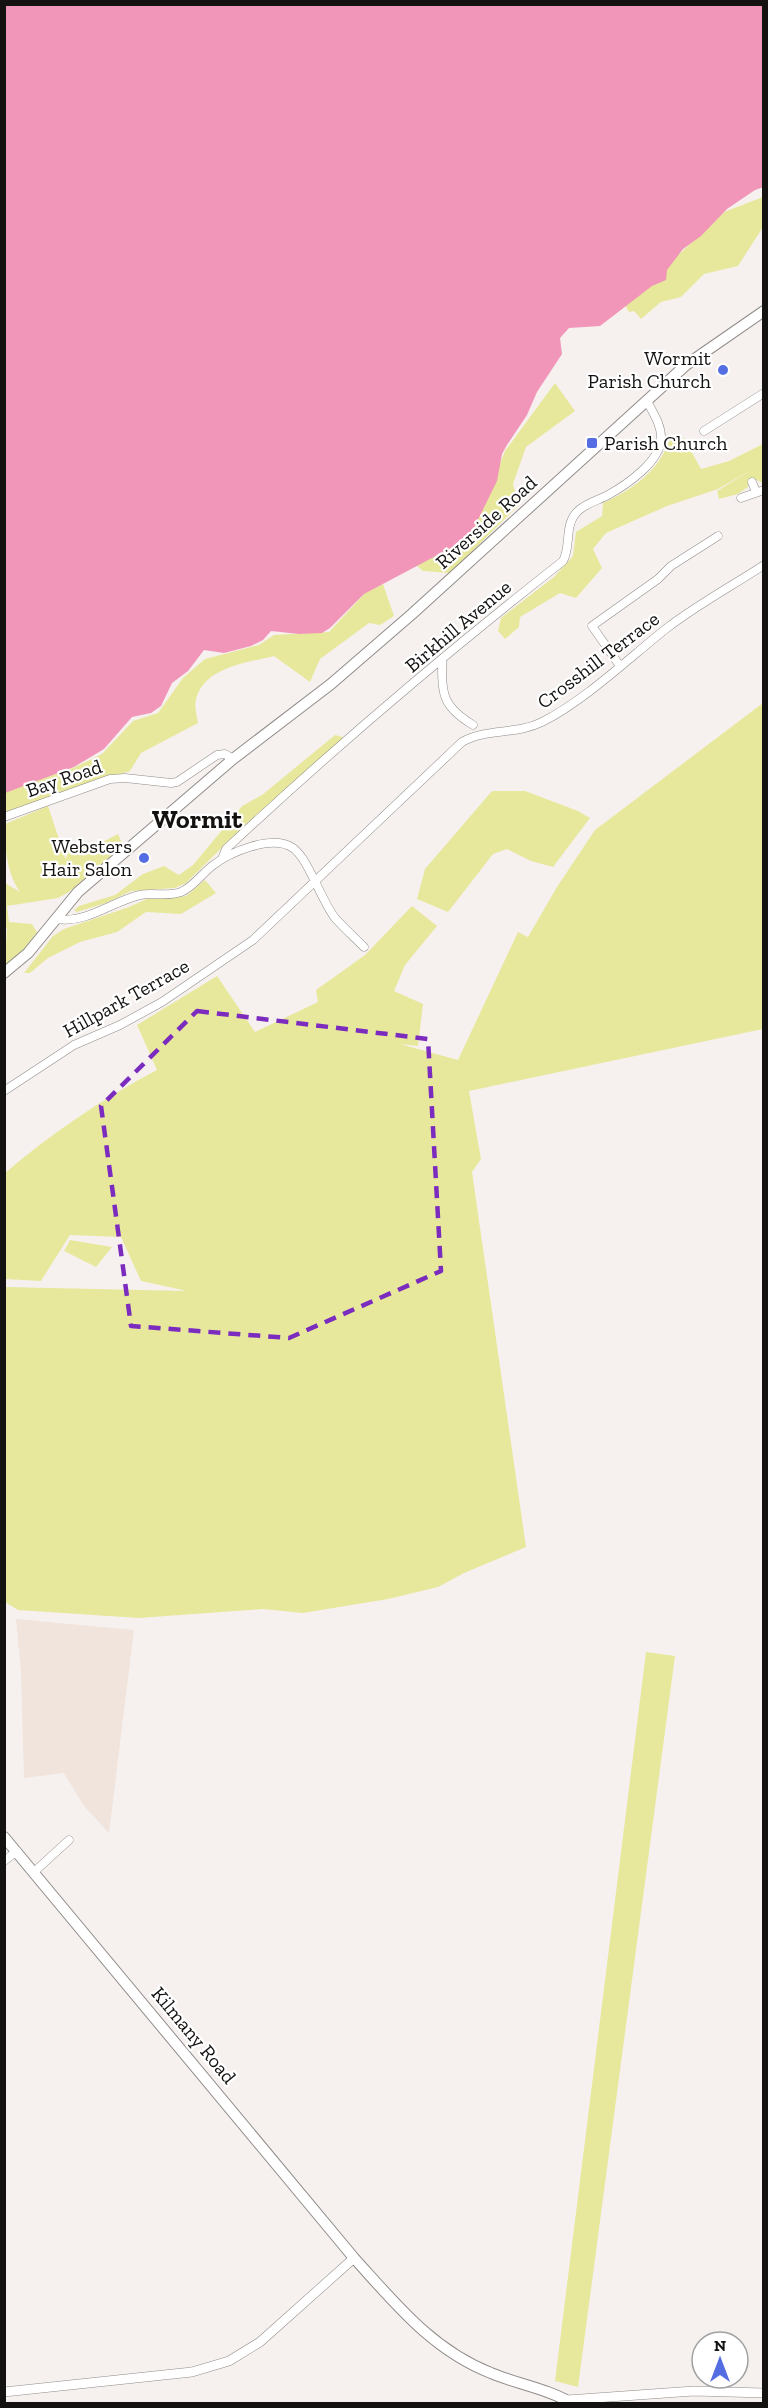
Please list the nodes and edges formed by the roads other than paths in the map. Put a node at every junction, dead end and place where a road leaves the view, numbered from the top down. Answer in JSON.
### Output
{"nodes":[{"id":1,"x":764,"y":311,"type":"edge"},
{"id":2,"x":764,"y":393,"type":"edge"},
{"id":3,"x":646,"y":401,"type":"junction"},
{"id":4,"x":704,"y":431,"type":"dead end"},
{"id":5,"x":752,"y":482,"type":"dead end"},
{"id":6,"x":760,"y":491,"type":"edge"},
{"id":7,"x":741,"y":498,"type":"dead end"},
{"id":8,"x":718,"y":536,"type":"dead end"},
{"id":9,"x":764,"y":565,"type":"edge"},
{"id":10,"x":442,"y":660,"type":"junction"},
{"id":11,"x":620,"y":666,"type":"junction"},
{"id":12,"x":473,"y":725,"type":"dead end"},
{"id":13,"x":233,"y":759,"type":"junction"},
{"id":14,"x":4,"y":817,"type":"edge"},
{"id":15,"x":222,"y":859,"type":"junction"},
{"id":16,"x":314,"y":882,"type":"junction"},
{"id":17,"x":61,"y":914,"type":"junction"},
{"id":18,"x":364,"y":947,"type":"dead end"},
{"id":19,"x":4,"y":973,"type":"edge"},
{"id":20,"x":4,"y":1091,"type":"edge"},
{"id":21,"x":4,"y":1837,"type":"edge"},
{"id":22,"x":69,"y":1840,"type":"dead end"},
{"id":23,"x":17,"y":1851,"type":"junction"},
{"id":24,"x":4,"y":1862,"type":"edge"},
{"id":25,"x":34,"y":1872,"type":"junction"},
{"id":26,"x":354,"y":2258,"type":"junction"},
{"id":27,"x":4,"y":2392,"type":"edge"},
{"id":28,"x":764,"y":2393,"type":"edge"},
{"id":29,"x":570,"y":2402,"type":"edge"}],
"edges":[{"from":1,"to":3,"type":"main road","name":"Riverside Road"},
{"from":2,"to":4,"type":"street"},
{"from":3,"to":10,"type":"street","name":"Birkhill Avenue"},
{"from":3,"to":13,"type":"main road","name":"Riverside Road"},
{"from":5,"to":6,"type":"street"},
{"from":6,"to":7,"type":"street"},
{"from":8,"to":11,"type":"street"},
{"from":9,"to":11,"type":"street","name":"Crosshill Terrace"},
{"from":10,"to":12,"type":"street"},
{"from":10,"to":15,"type":"street","name":"Birkhill Avenue"},
{"from":11,"to":16,"type":"street","name":"Crosshill Terrace"},
{"from":13,"to":14,"type":"street","name":"Bay Road"},
{"from":13,"to":17,"type":"main road","name":"Riverside Road"},
{"from":15,"to":16,"type":"street"},
{"from":15,"to":17,"type":"street"},
{"from":16,"to":18,"type":"street"},
{"from":16,"to":20,"type":"street","name":"Hillpark Terrace"},
{"from":17,"to":19,"type":"main road","name":"Riverside Road"},
{"from":21,"to":23,"type":"main road","name":"Kilmany Road"},
{"from":22,"to":25,"type":"street"},
{"from":23,"to":24,"type":"street"},
{"from":23,"to":25,"type":"main road","name":"Kilmany Road"},
{"from":25,"to":26,"type":"main road","name":"Kilmany Road"},
{"from":26,"to":27,"type":"street"},
{"from":26,"to":29,"type":"main road","name":"Kilmany Road"},
{"from":28,"to":29,"type":"street"}]}
